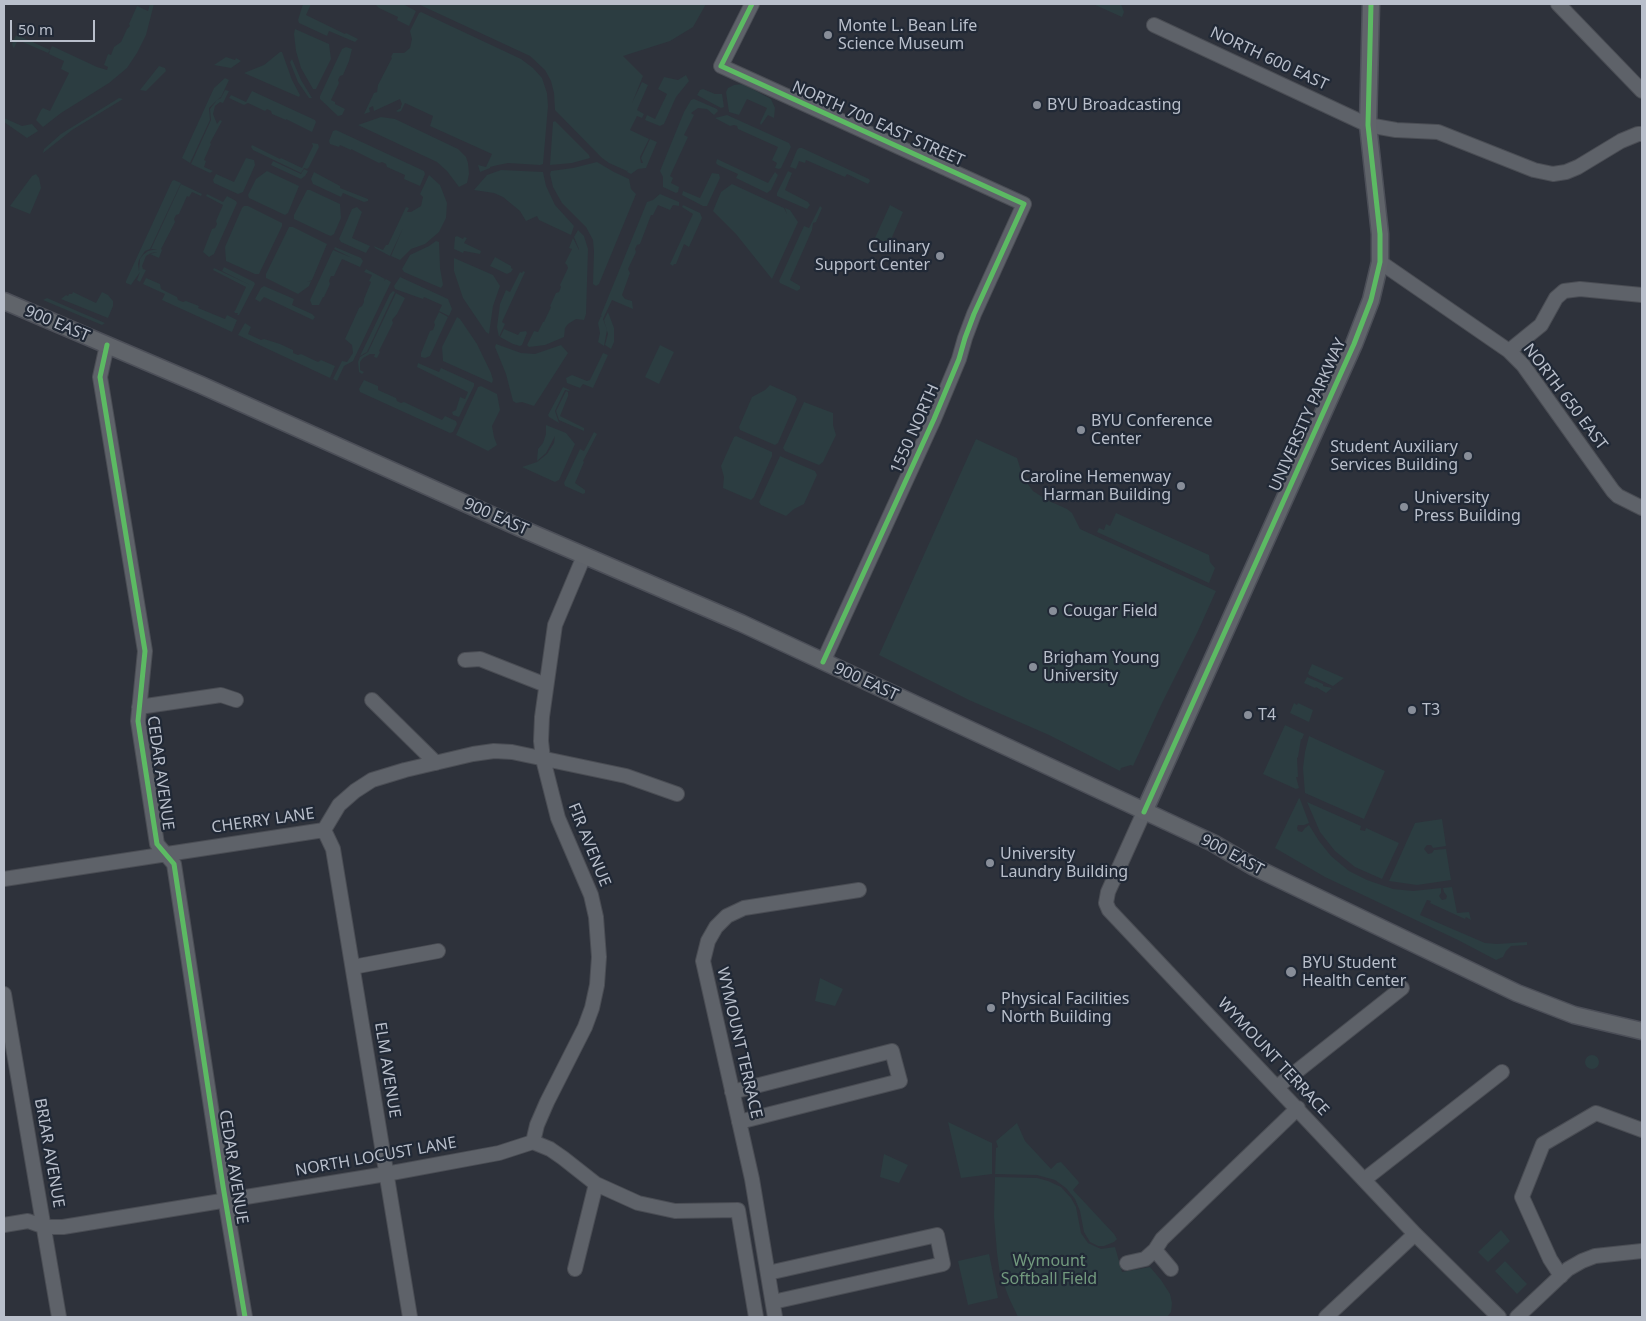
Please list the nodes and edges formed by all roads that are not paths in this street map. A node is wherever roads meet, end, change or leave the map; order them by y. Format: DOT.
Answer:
graph roads {
  1 [pos="752,4"];
  2 [pos="1371,4"];
  3 [pos="1558,4"];
  4 [pos="1154,25"];
  5 [pos="1642,91"];
  6 [pos="1368,125"];
  7 [pos="1642,134"];
  8 [pos="1024,204"];
  9 [pos="1380,262"];
  10 [pos="1642,295"];
  11 [pos="4,301"];
  12 [pos="107,344"];
  13 [pos="1509,351"];
  14 [pos="1642,508"];
  15 [pos="584,556"];
  16 [pos="465,660"];
  17 [pos="823,662"];
  18 [pos="546,685"];
  19 [pos="236,700"];
  20 [pos="372,700"];
  21 [pos="139,707"];
  22 [pos="543,759"];
  23 [pos="436,763"];
  24 [pos="677,794"];
  25 [pos="1144,812"];
  26 [pos="324,830"];
  27 [pos="165,854"];
  28 [pos="4,879"];
  29 [pos="859,890"];
  30 [pos="1106,903"];
  31 [pos="438,950"];
  32 [pos="353,966"];
  33 [pos="1402,988"];
  34 [pos="4,994"];
  35 [pos="1642,1031"];
  36 [pos="1502,1072"];
  37 [pos="1278,1087"];
  38 [pos="732,1092"];
  39 [pos="1298,1108"];
  40 [pos="739,1122"];
  41 [pos="1642,1130"];
  42 [pos="533,1142"];
  43 [pos="386,1174"];
  44 [pos="1364,1179"];
  45 [pos="596,1184"];
  46 [pos="225,1200"];
  47 [pos="4,1225"];
  48 [pos="45,1228"];
  49 [pos="1415,1234"];
  50 [pos="1155,1250"];
  51 [pos="1642,1250"];
  52 [pos="1127,1263"];
  53 [pos="575,1269"];
  54 [pos="1172,1269"];
  55 [pos="768,1273"];
  56 [pos="1561,1276"];
  57 [pos="773,1302"];
  58 [pos="59,1317"];
  59 [pos="245,1317"];
  60 [pos="410,1317"];
  61 [pos="756,1317"];
  62 [pos="775,1317"];
  63 [pos="1326,1317"];
  64 [pos="1499,1317"];
  65 [pos="1517,1317"];
  1 -- 8 [label="street, NORTH 700 EAST STREET"];
  2 -- 6 [label="main road, UNIVERSITY PARKWAY"];
  3 -- 5 [label="street"];
  4 -- 6 [label="street, NORTH 600 EAST"];
  6 -- 7 [label="street, NORTH 600 EAST"];
  6 -- 9 [label="main road, UNIVERSITY PARKWAY"];
  8 -- 17 [label="street, 1550 NORTH"];
  9 -- 13 [label="street, NORTH 650 EAST"];
  9 -- 25 [label="main road, UNIVERSITY PARKWAY"];
  10 -- 13 [label="street"];
  11 -- 12 [label="main road, 900 EAST"];
  12 -- 15 [label="main road, 900 EAST"];
  12 -- 21 [label="street, CEDAR AVENUE"];
  13 -- 14 [label="street, NORTH 650 EAST"];
  15 -- 17 [label="main road, 900 EAST"];
  15 -- 18 [label="street, FIR AVENUE"];
  16 -- 18 [label="street"];
  17 -- 25 [label="main road, 900 EAST"];
  18 -- 22 [label="street, FIR AVENUE"];
  19 -- 21 [label="street"];
  20 -- 23 [label="street"];
  21 -- 27 [label="street, CEDAR AVENUE"];
  22 -- 23 [label="street, CHERRY LANE"];
  22 -- 24 [label="street, CHERRY LANE"];
  22 -- 42 [label="street, FIR AVENUE"];
  23 -- 26 [label="street, CHERRY LANE"];
  25 -- 30 [label="street, UNIVERSITY PARKWAY"];
  25 -- 35 [label="main road, 900 EAST"];
  26 -- 27 [label="street, CHERRY LANE"];
  26 -- 32 [label="street, ELM AVENUE"];
  27 -- 28 [label="street, CHERRY LANE"];
  27 -- 46 [label="street, CEDAR AVENUE"];
  29 -- 38 [label="street, WYMOUNT TERRACE"];
  30 -- 37 [label="street, WYMOUNT TERRACE"];
  31 -- 32 [label="street"];
  32 -- 43 [label="street, ELM AVENUE"];
  33 -- 37 [label="street"];
  34 -- 48 [label="street, BRIAR AVENUE"];
  36 -- 44 [label="street"];
  37 -- 39 [label="street, WYMOUNT TERRACE"];
  38 -- 40 [label="street, WYMOUNT TERRACE"];
  38 -- 40 [label="street"];
  39 -- 44 [label="street, WYMOUNT TERRACE"];
  39 -- 50 [label="street"];
  40 -- 55 [label="street, WYMOUNT TERRACE"];
  41 -- 56 [label="street"];
  42 -- 43 [label="street, NORTH LOCUST LANE"];
  42 -- 45 [label="street"];
  43 -- 46 [label="street, NORTH LOCUST LANE"];
  43 -- 60 [label="street, ELM AVENUE"];
  44 -- 49 [label="street, WYMOUNT TERRACE"];
  45 -- 53 [label="street"];
  45 -- 61 [label="street"];
  46 -- 48 [label="street, NORTH LOCUST LANE"];
  46 -- 59 [label="street, CEDAR AVENUE"];
  47 -- 48 [label="street, NORTH LOCUST LANE"];
  48 -- 58 [label="street, BRIAR AVENUE"];
  49 -- 63 [label="street"];
  49 -- 64 [label="street, WYMOUNT TERRACE"];
  50 -- 52 [label="street"];
  50 -- 54 [label="street"];
  51 -- 56 [label="street"];
  55 -- 57 [label="street, WYMOUNT TERRACE"];
  55 -- 57 [label="street"];
  56 -- 65 [label="street"];
  57 -- 62 [label="street, WYMOUNT TERRACE"];
}
